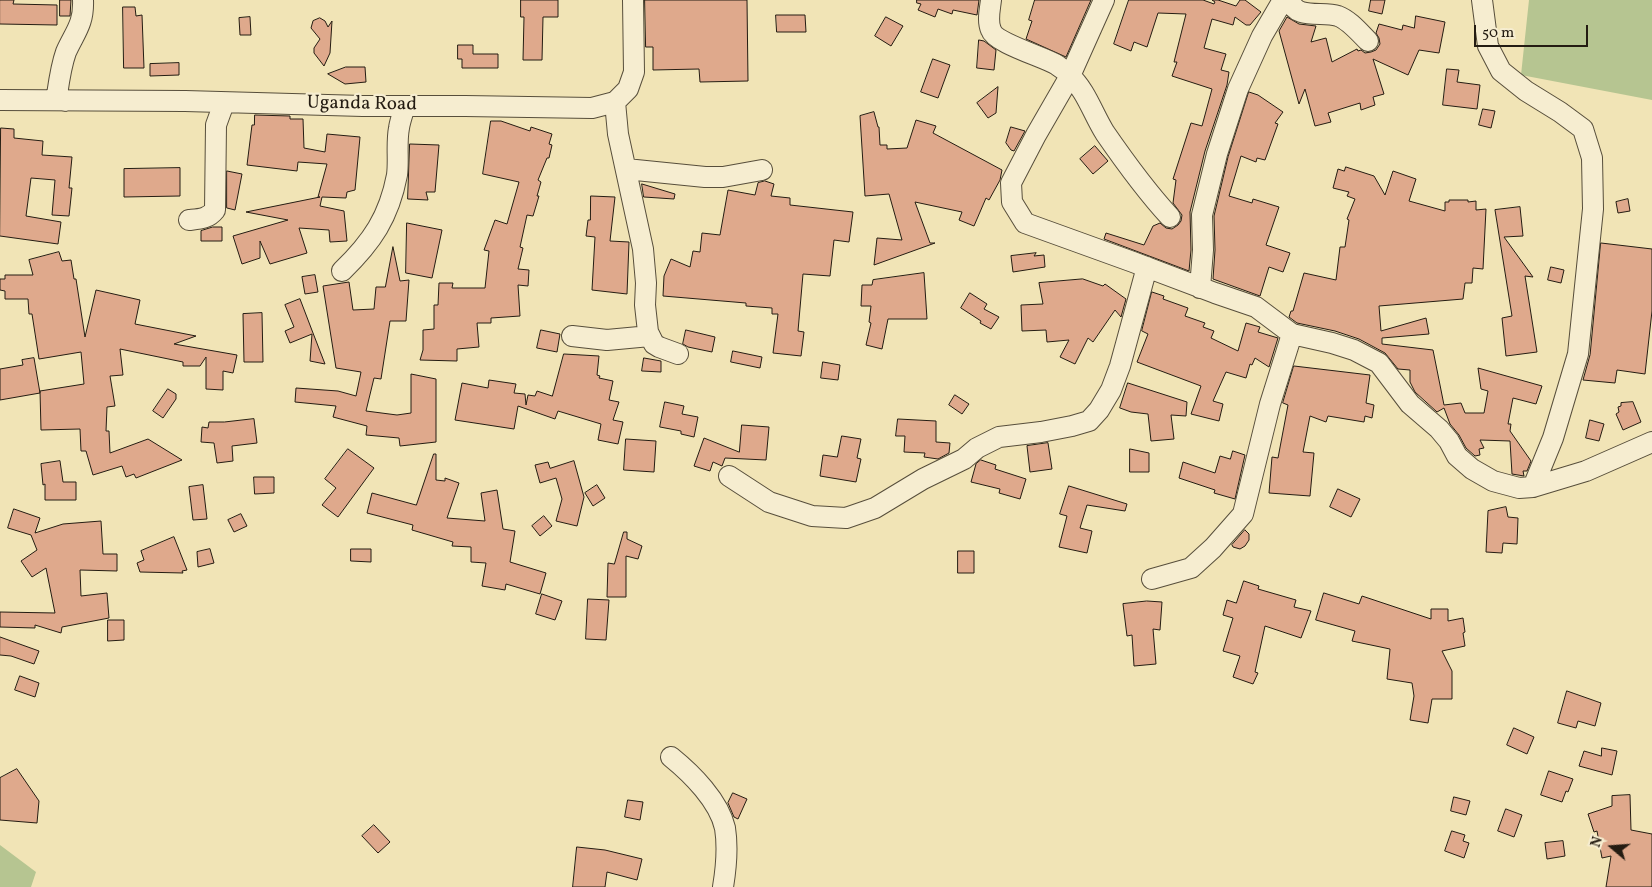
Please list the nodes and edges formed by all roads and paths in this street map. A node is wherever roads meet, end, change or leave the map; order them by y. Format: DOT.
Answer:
graph roads {
  1 [pos="83,0"];
  2 [pos="633,0"];
  3 [pos="991,0"];
  4 [pos="1104,0"];
  5 [pos="1283,0"];
  6 [pos="1290,0"];
  7 [pos="1482,0"];
  8 [pos="1368,41"];
  9 [pos="1070,76"];
  10 [pos="0,100"];
  11 [pos="65,100"];
  12 [pos="615,102"];
  13 [pos="224,103"];
  14 [pos="405,106"];
  15 [pos="626,169"];
  16 [pos="762,170"];
  17 [pos="1170,218"];
  18 [pos="189,220"];
  19 [pos="1146,267"];
  20 [pos="342,271"];
  21 [pos="1200,288"];
  22 [pos="1292,334"];
  23 [pos="572,336"];
  24 [pos="650,336"];
  25 [pos="678,354"];
  26 [pos="1652,442"];
  27 [pos="1632,451"];
  28 [pos="1652,458"];
  29 [pos="729,476"];
  30 [pos="1532,488"];
  31 [pos="1152,579"];
  32 [pos="671,757"];
  33 [pos="723,887"];
  1 -- 11 [label="street"];
  2 -- 12 [label="street"];
  3 -- 9 [label="street"];
  4 -- 9 [label="street"];
  5 -- 21 [label="street"];
  6 -- 8 [label="street"];
  7 -- 30 [label="street"];
  9 -- 17 [label="street"];
  9 -- 19 [label="street"];
  10 -- 11 [label="street, Uganda Road"];
  11 -- 13 [label="street, Uganda Road"];
  12 -- 14 [label="street, Uganda Road"];
  12 -- 15 [label="street"];
  13 -- 14 [label="street, Uganda Road"];
  13 -- 18 [label="street"];
  14 -- 20 [label="street"];
  15 -- 16 [label="street"];
  15 -- 24 [label="street"];
  19 -- 21 [label="street"];
  19 -- 29 [label="street"];
  21 -- 22 [label="street"];
  22 -- 30 [label="street"];
  22 -- 31 [label="street"];
  23 -- 24 [label="street"];
  24 -- 25 [label="street"];
  26 -- 27 [label="street"];
  27 -- 28 [label="street"];
  27 -- 30 [label="street"];
  32 -- 33 [label="street"];
}
